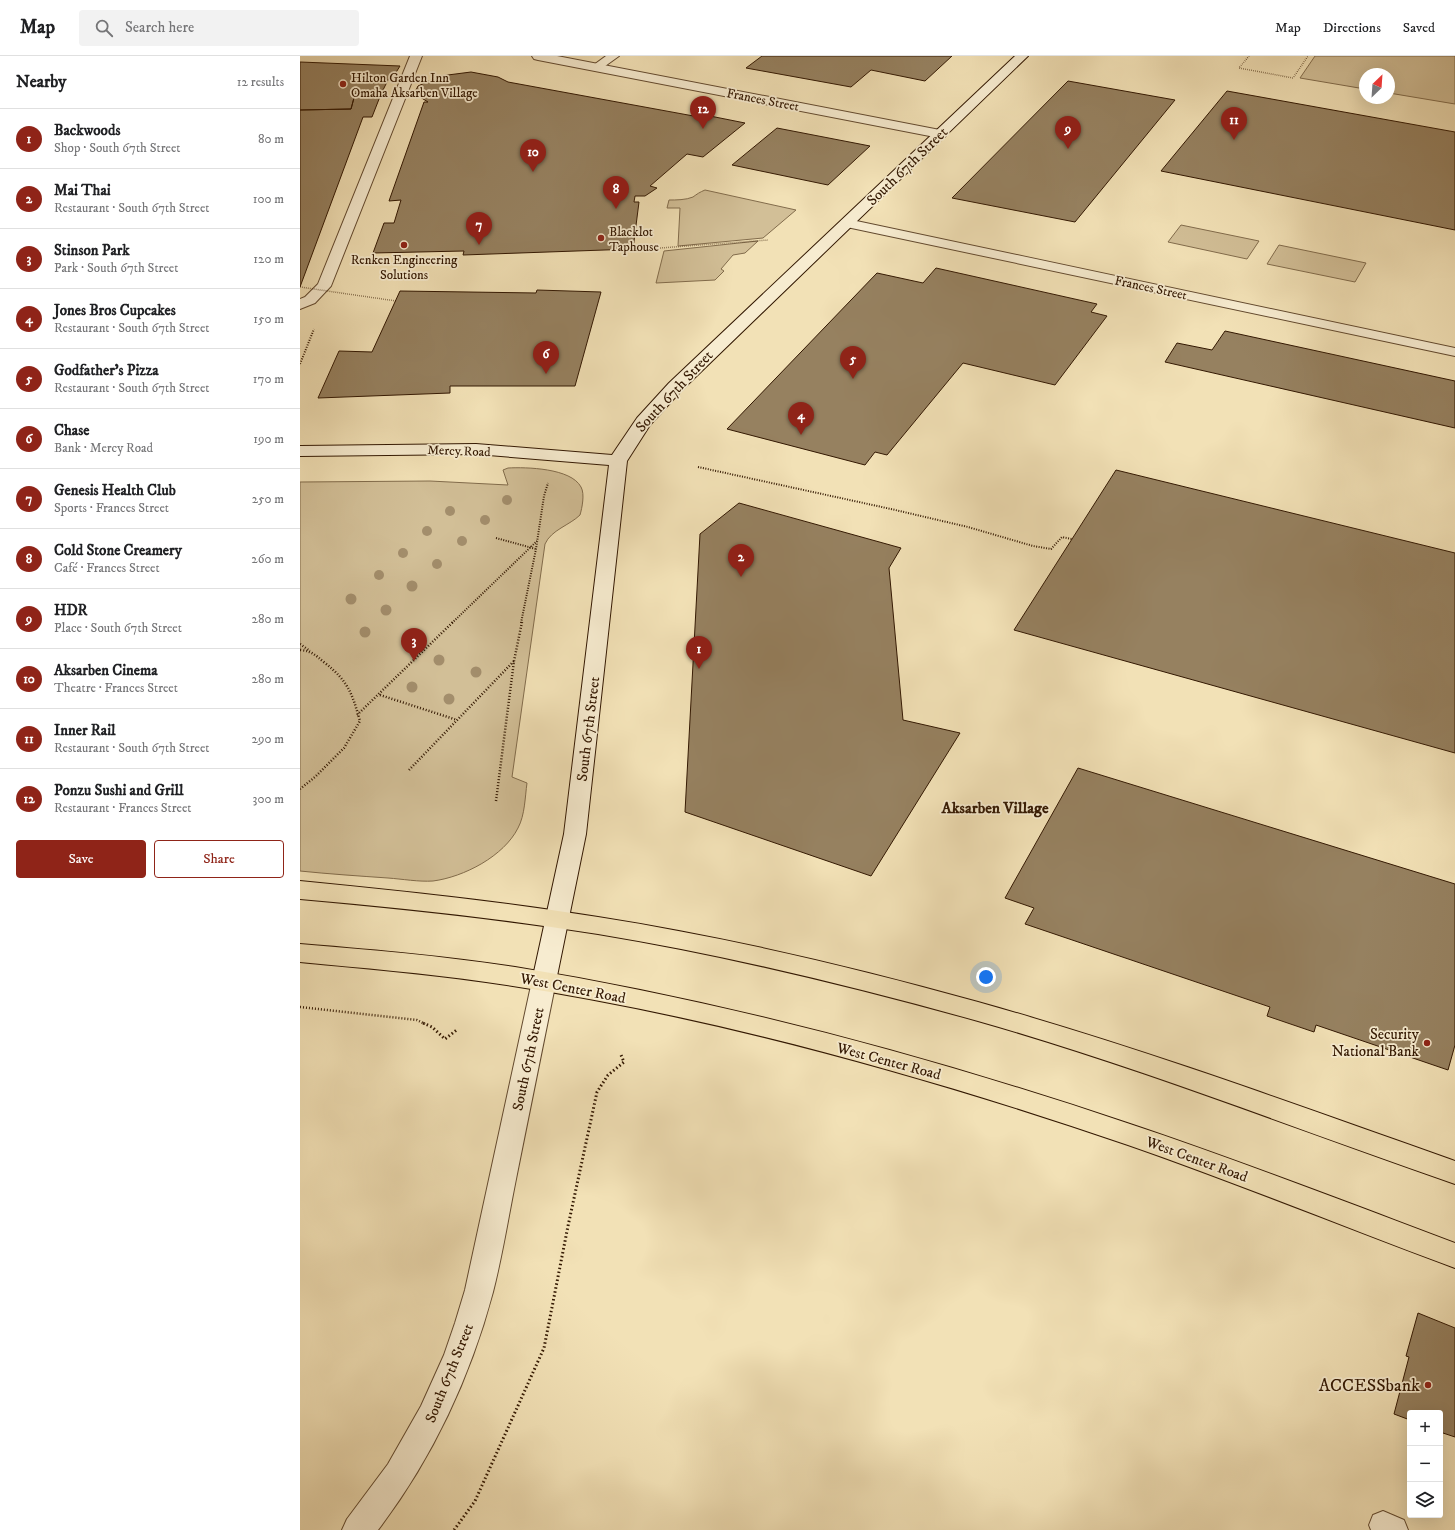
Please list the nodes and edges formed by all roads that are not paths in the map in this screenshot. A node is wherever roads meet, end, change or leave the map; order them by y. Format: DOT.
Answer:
graph roads {
  1 [pos="416,56"];
  2 [pos="538,56"];
  3 [pos="613,56"];
  4 [pos="1022,56"];
  5 [pos="597,67"];
  6 [pos="940,134"];
  7 [pos="847,223"];
  8 [pos="305,302"];
  9 [pos="1455,352"];
  10 [pos="300,451"];
  11 [pos="618,461"];
  12 [pos="300,890"];
  13 [pos="558,919"];
  14 [pos="300,953"];
  15 [pos="544,981"];
  16 [pos="1455,1173"];
  17 [pos="1455,1256"];
  18 [pos="358,1530"];
  1 -- 8 [label="lane"];
  2 -- 5 [label="main road, Frances Street"];
  3 -- 5 [label="lane"];
  4 -- 6 [label="main road, South 67th Street"];
  5 -- 6 [label="main road, Frances Street"];
  6 -- 7 [label="main road, South 67th Street"];
  7 -- 9 [label="lane, Frances Street"];
  7 -- 11 [label="main road, South 67th Street"];
  10 -- 11 [label="main road, Mercy Road"];
  11 -- 13 [label="main road, South 67th Street"];
  12 -- 13 [label="main road"];
  13 -- 15 [label="main road, South 67th Street"];
  13 -- 16 [label="main road"];
  14 -- 15 [label="main road, West Center Road"];
  15 -- 17 [label="main road, West Center Road"];
  15 -- 18 [label="main road, South 67th Street"];
}
